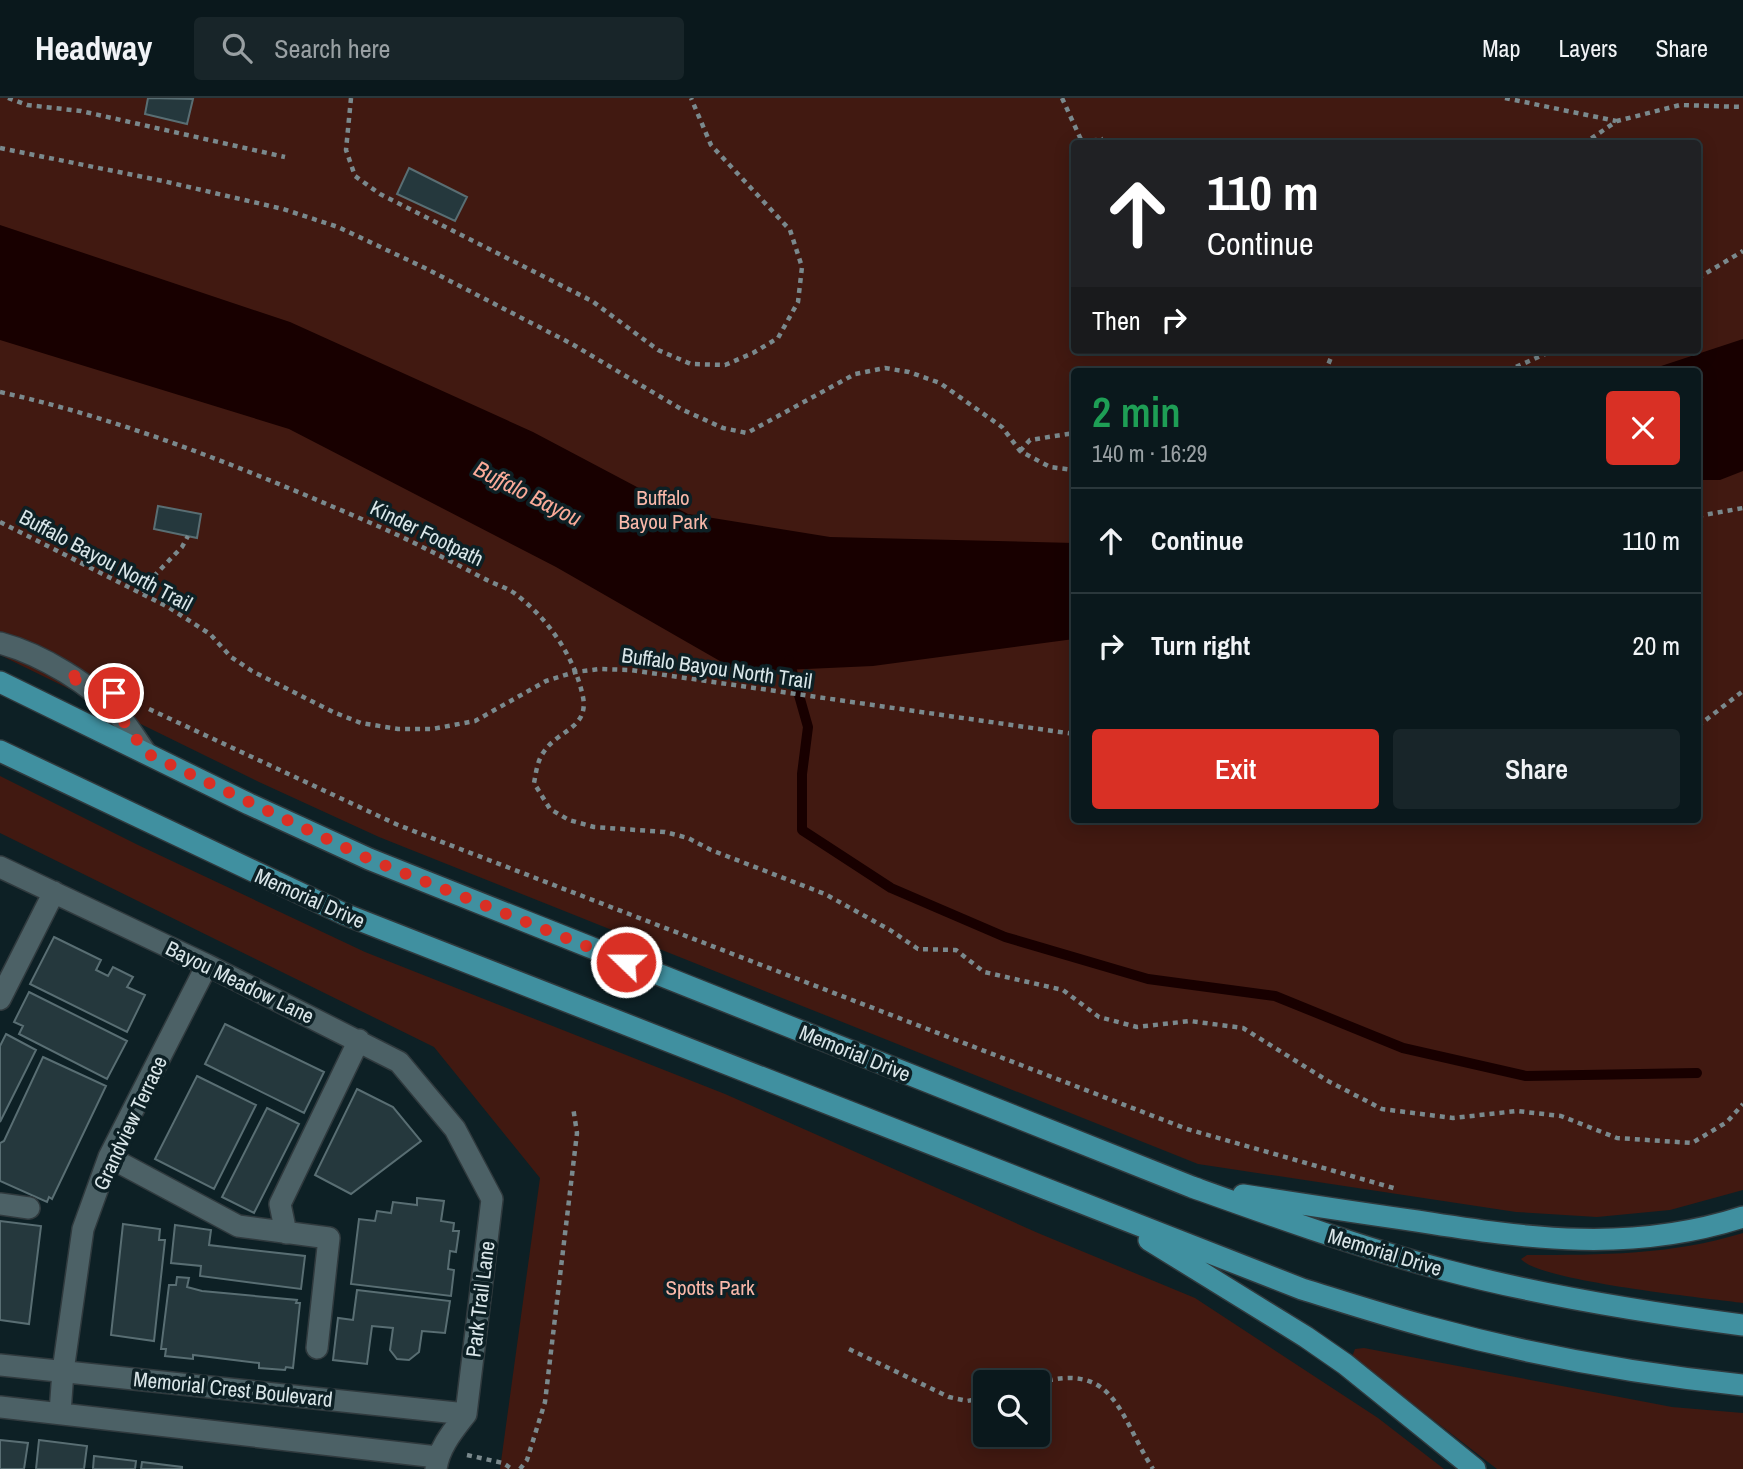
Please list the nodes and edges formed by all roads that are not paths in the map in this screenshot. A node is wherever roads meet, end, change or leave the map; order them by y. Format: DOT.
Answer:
graph roads {
  1 [pos="0,643"];
  2 [pos="0,682"];
  3 [pos="0,751"];
  4 [pos="146,753"];
  5 [pos="0,867"];
  6 [pos="54,892"];
  7 [pos="206,965"];
  8 [pos="0,999"];
  9 [pos="359,1040"];
  10 [pos="455,1129"];
  11 [pos="109,1157"];
  12 [pos="1192,1187"];
  13 [pos="0,1204"];
  14 [pos="29,1208"];
  15 [pos="1105,1213"];
  16 [pos="1743,1217"];
  17 [pos="286,1233"];
  18 [pos="1743,1325"];
  19 [pos="317,1348"];
  20 [pos="0,1365"];
  21 [pos="63,1371"];
  22 [pos="1743,1385"];
  23 [pos="0,1407"];
  24 [pos="60,1413"];
  25 [pos="466,1414"];
  26 [pos="440,1455"];
  27 [pos="1475,1469"];
  1 -- 4 [label="street"];
  2 -- 4 [label="main road, Memorial Drive"];
  3 -- 15 [label="main road, Memorial Drive"];
  4 -- 12 [label="main road, Memorial Drive"];
  5 -- 6 [label="street, Bayou Meadow Lane"];
  6 -- 7 [label="street, Bayou Meadow Lane"];
  6 -- 8 [label="street"];
  7 -- 9 [label="street, Bayou Meadow Lane"];
  7 -- 11 [label="street, Grandview Terrace"];
  9 -- 10 [label="street, Bayou Meadow Lane"];
  9 -- 17 [label="street"];
  10 -- 25 [label="street, Park Trail Lane"];
  11 -- 17 [label="street"];
  11 -- 21 [label="street, Grandview Terrace"];
  12 -- 16 [label="main road"];
  12 -- 18 [label="main road, Memorial Drive"];
  13 -- 14 [label="street"];
  15 -- 22 [label="main road, Memorial Drive"];
  15 -- 27 [label="main road"];
  17 -- 19 [label="street"];
  20 -- 21 [label="street, Memorial Crest Boulevard"];
  21 -- 24 [label="street, Grandview Terrace"];
  21 -- 25 [label="street, Memorial Crest Boulevard"];
  23 -- 24 [label="street, Memorial Crest Boulevard"];
  24 -- 26 [label="street, Memorial Crest Boulevard"];
  25 -- 26 [label="street"];
}
